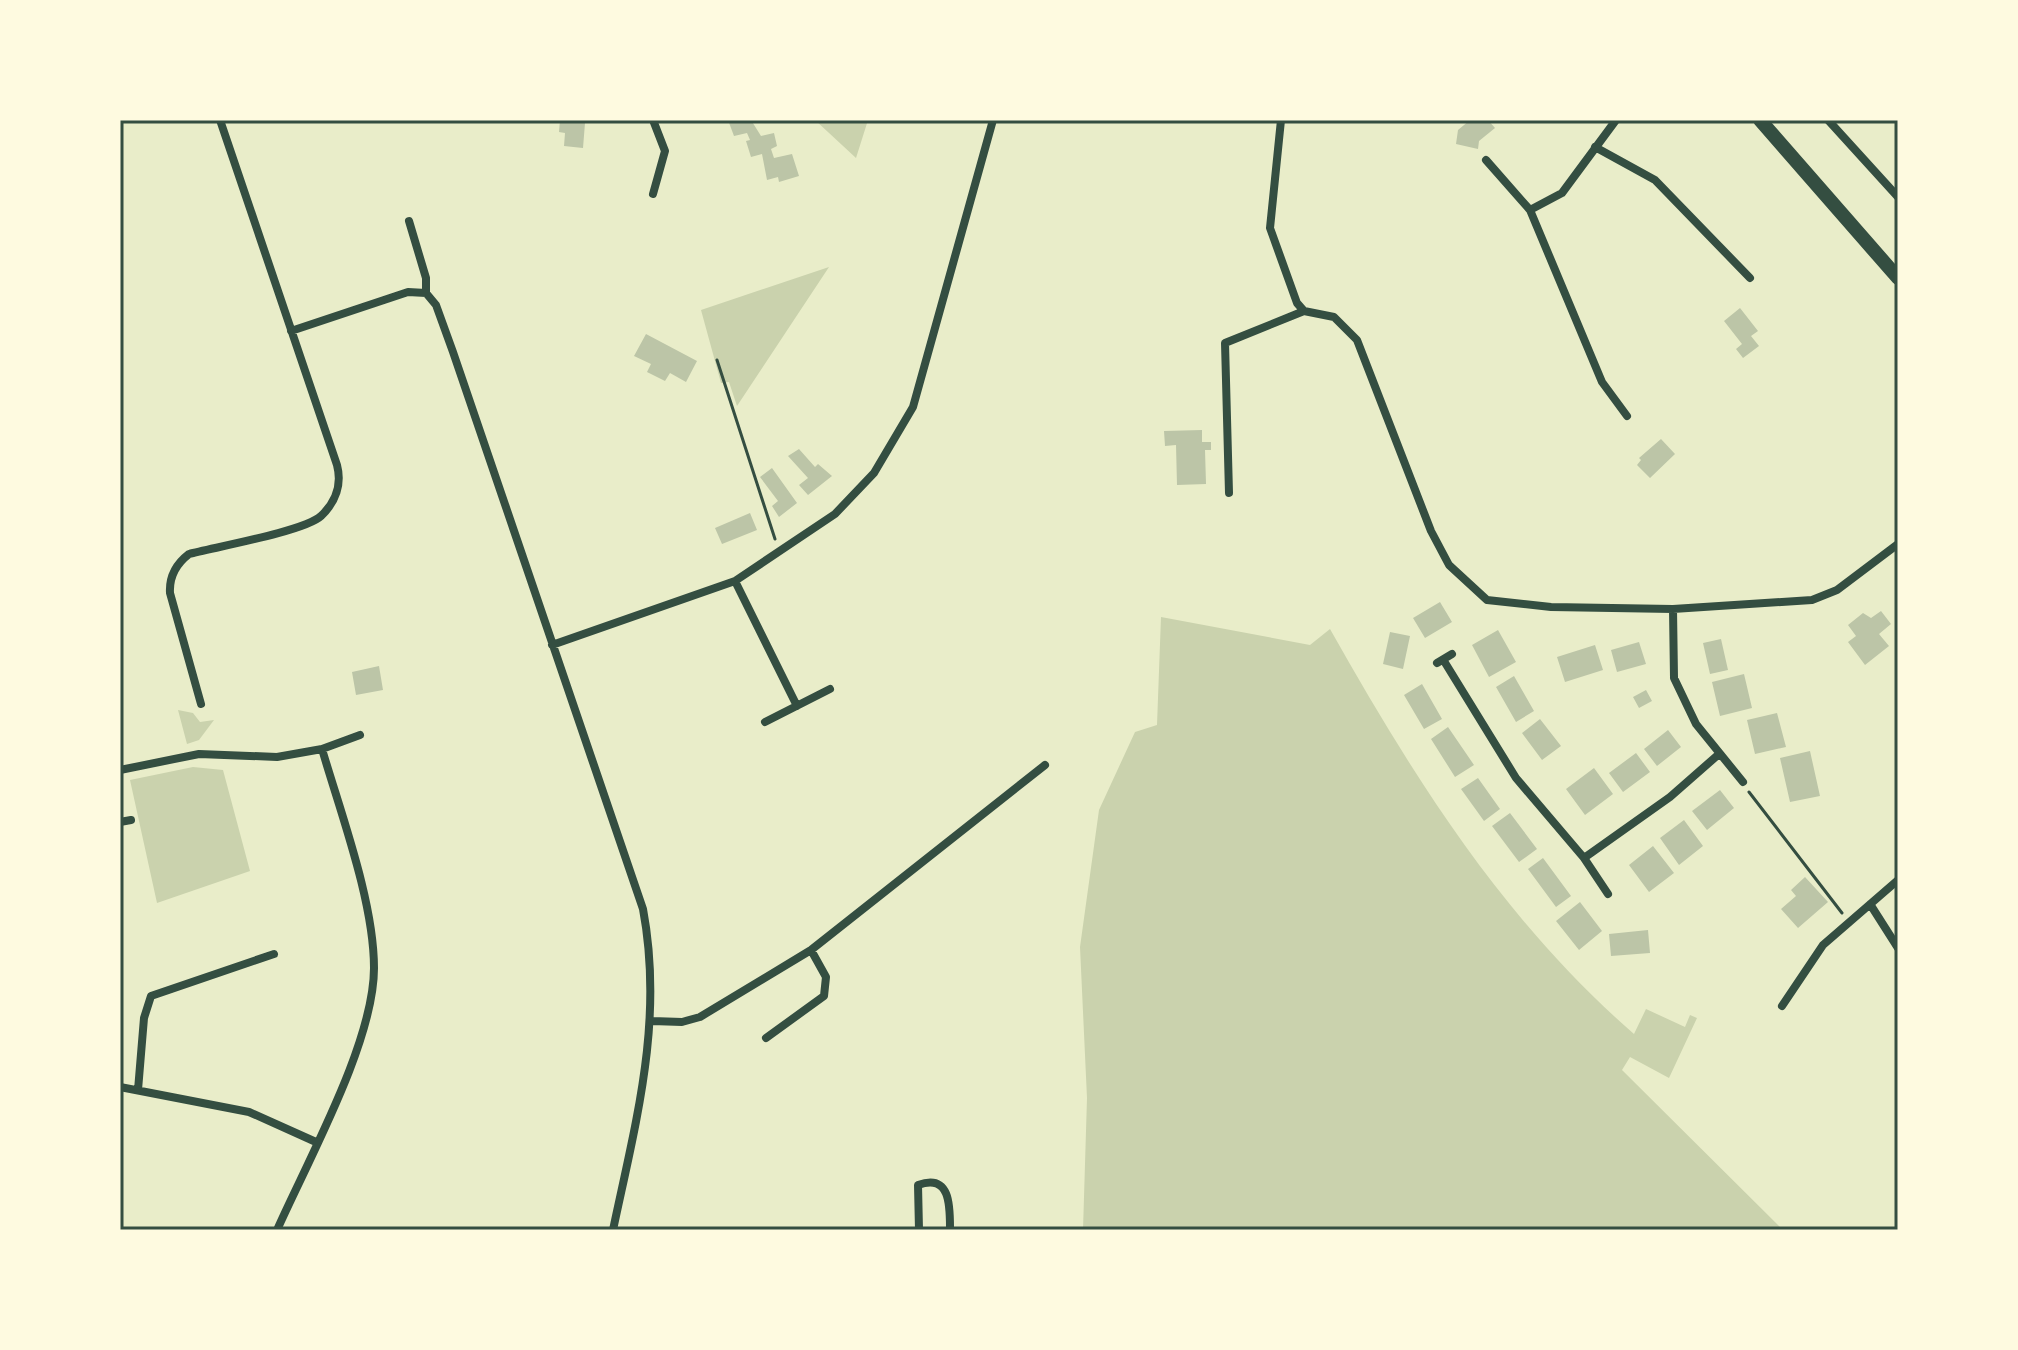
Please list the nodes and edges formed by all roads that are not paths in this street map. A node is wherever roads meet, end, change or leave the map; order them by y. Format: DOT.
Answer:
graph roads {
  1 [pos="220,120"];
  2 [pos="653,120"];
  3 [pos="993,120"];
  4 [pos="1281,120"];
  5 [pos="1616,120"];
  6 [pos="1760,120"];
  7 [pos="1828,120"];
  8 [pos="1595,147"];
  9 [pos="1486,160"];
  10 [pos="653,194"];
  11 [pos="1898,197"];
  12 [pos="1530,210"];
  13 [pos="409,221"];
  14 [pos="1750,278"];
  15 [pos="1898,278"];
  16 [pos="426,293"];
  17 [pos="1304,311"];
  18 [pos="291,331"];
  19 [pos="1627,416"];
  20 [pos="1229,493"];
  21 [pos="1898,544"];
  22 [pos="735,581"];
  23 [pos="1673,609"];
  24 [pos="552,645"];
  25 [pos="1444,659"];
  26 [pos="830,689"];
  27 [pos="201,704"];
  28 [pos="797,706"];
  29 [pos="765,722"];
  30 [pos="360,735"];
  31 [pos="322,749"];
  32 [pos="1719,754"];
  33 [pos="1045,765"];
  34 [pos="120,770"];
  35 [pos="1743,782"];
  36 [pos="131,820"];
  37 [pos="120,822"];
  38 [pos="1584,858"];
  39 [pos="1898,880"];
  40 [pos="1608,894"];
  41 [pos="1870,904"];
  42 [pos="1898,948"];
  43 [pos="811,950"];
  44 [pos="274,954"];
  45 [pos="1782,1006"];
  46 [pos="652,1021"];
  47 [pos="766,1038"];
  48 [pos="120,1087"];
  49 [pos="138,1090"];
  50 [pos="316,1142"];
  51 [pos="277,1230"];
  52 [pos="613,1230"];
  53 [pos="919,1230"];
  54 [pos="950,1230"];
  1 -- 18 [label="street"];
  2 -- 10 [label="street"];
  3 -- 22 [label="street"];
  4 -- 17 [label="street"];
  5 -- 8 [label="street"];
  6 -- 15 [label="main road"];
  7 -- 11 [label="street"];
  8 -- 12 [label="street"];
  8 -- 14 [label="street"];
  9 -- 12 [label="street"];
  12 -- 19 [label="street"];
  13 -- 16 [label="street"];
  16 -- 18 [label="street"];
  16 -- 24 [label="street"];
  17 -- 20 [label="street"];
  17 -- 23 [label="street"];
  18 -- 27 [label="street"];
  21 -- 23 [label="street"];
  22 -- 24 [label="street"];
  22 -- 28 [label="street"];
  23 -- 32 [label="street"];
  24 -- 46 [label="street"];
  25 -- 38 [label="street"];
  26 -- 28 [label="street"];
  28 -- 29 [label="street"];
  30 -- 31 [label="street"];
  31 -- 34 [label="street"];
  31 -- 50 [label="street"];
  32 -- 35 [label="street"];
  32 -- 38 [label="street"];
  33 -- 43 [label="street"];
  36 -- 37 [label="street"];
  38 -- 40 [label="street"];
  39 -- 41 [label="street"];
  41 -- 42 [label="street"];
  41 -- 45 [label="street"];
  43 -- 46 [label="street"];
  43 -- 47 [label="street"];
  44 -- 49 [label="street"];
  46 -- 52 [label="street"];
  48 -- 49 [label="street"];
  49 -- 50 [label="street"];
  50 -- 51 [label="street"];
  53 -- 54 [label="street"];
}
